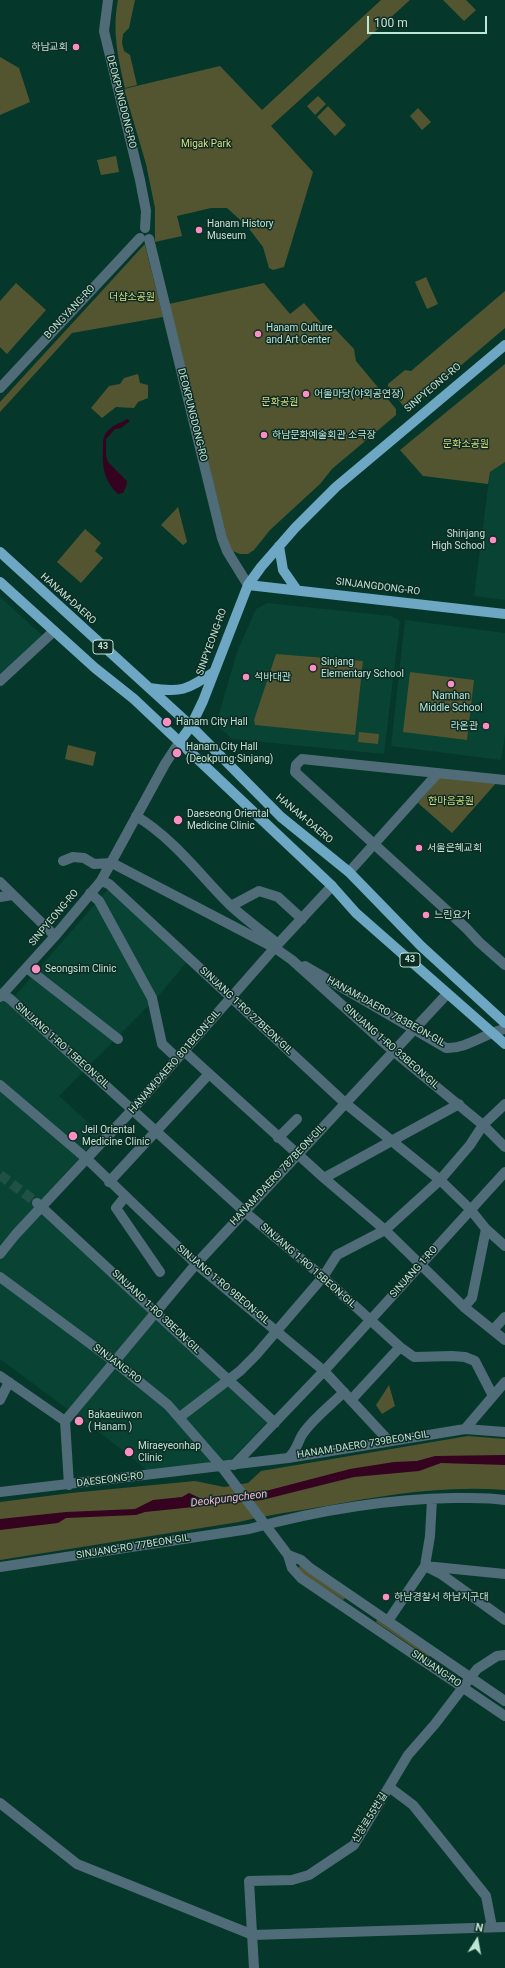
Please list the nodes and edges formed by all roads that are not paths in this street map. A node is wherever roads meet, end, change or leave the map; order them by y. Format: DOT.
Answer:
graph roads {
  1 [pos="108,0"];
  2 [pos="146,228"];
  3 [pos="144,239"];
  4 [pos="505,345"];
  5 [pos="0,388"];
  6 [pos="279,546"];
  7 [pos="0,552"];
  8 [pos="0,582"];
  9 [pos="248,585"];
  10 [pos="297,590"];
  11 [pos="505,614"];
  12 [pos="54,631"];
  13 [pos="214,672"];
  14 [pos="0,680"];
  15 [pos="149,688"];
  16 [pos="191,726"];
  17 [pos="180,741"];
  18 [pos="438,773"];
  19 [pos="505,780"];
  20 [pos="136,816"];
  21 [pos="374,844"];
  22 [pos="63,861"];
  23 [pos="112,863"];
  24 [pos="349,872"];
  25 [pos="101,881"];
  26 [pos="0,882"];
  27 [pos="332,886"];
  28 [pos="90,893"];
  29 [pos="12,895"];
  30 [pos="0,897"];
  31 [pos="231,906"];
  32 [pos="302,919"];
  33 [pos="55,936"];
  34 [pos="276,946"];
  35 [pos="292,960"];
  36 [pos="505,965"];
  37 [pos="26,968"];
  38 [pos="447,994"];
  39 [pos="1,995"];
  40 [pos="231,996"];
  41 [pos="505,1023"];
  42 [pos="505,1029"];
  43 [pos="413,1030"];
  44 [pos="492,1032"];
  45 [pos="118,1039"];
  46 [pos="505,1044"];
  47 [pos="393,1051"];
  48 [pos="181,1055"];
  49 [pos="208,1075"];
  50 [pos="0,1085"];
  51 [pos="345,1104"];
  52 [pos="459,1104"];
  53 [pos="505,1104"];
  54 [pos="134,1109"];
  55 [pos="297,1119"];
  56 [pos="483,1125"];
  57 [pos="156,1132"];
  58 [pos="278,1138"];
  59 [pos="391,1142"];
  60 [pos="505,1147"];
  61 [pos="298,1154"];
  62 [pos="86,1159"];
  63 [pos="505,1172"];
  64 [pos="324,1178"];
  65 [pos="440,1180"];
  66 [pos="109,1182"];
  67 [pos="125,1197"];
  68 [pos="39,1204"];
  69 [pos="470,1210"];
  70 [pos="245,1212"];
  71 [pos="486,1229"];
  72 [pos="385,1230"];
  73 [pos="505,1246"];
  74 [pos="0,1254"];
  75 [pos="196,1264"];
  76 [pos="420,1265"];
  77 [pos="160,1272"];
  78 [pos="0,1277"];
  79 [pos="323,1277"];
  80 [pos="464,1307"];
  81 [pos="156,1311"];
  82 [pos="505,1317"];
  83 [pos="370,1320"];
  84 [pos="493,1330"];
  85 [pos="278,1331"];
  86 [pos="505,1340"];
  87 [pos="400,1347"];
  88 [pos="115,1362"];
  89 [pos="324,1371"];
  90 [pos="0,1376"];
  91 [pos="229,1380"];
  92 [pos="9,1382"];
  93 [pos="505,1382"];
  94 [pos="344,1392"];
  95 [pos="493,1396"];
  96 [pos="0,1400"];
  97 [pos="352,1400"];
  98 [pos="180,1417"];
  99 [pos="65,1421"];
  100 [pos="275,1422"];
  101 [pos="465,1429"];
  102 [pos="505,1432"];
  103 [pos="388,1440"];
  104 [pos="288,1458"];
  105 [pos="234,1465"];
  106 [pos="221,1466"];
  107 [pos="69,1485"];
  108 [pos="0,1492"];
  109 [pos="432,1499"];
  110 [pos="505,1500"];
  111 [pos="263,1522"];
  112 [pos="288,1555"];
  113 [pos="425,1566"];
  114 [pos="0,1567"];
  115 [pos="505,1574"];
  116 [pos="374,1612"];
  117 [pos="505,1620"];
  118 [pos="388,1621"];
  119 [pos="367,1622"];
  120 [pos="505,1655"];
  121 [pos="470,1678"];
  122 [pos="463,1687"];
  123 [pos="505,1701"];
  124 [pos="505,1716"];
  125 [pos="389,1787"];
  126 [pos="0,1803"];
  127 [pos="492,1927"];
  128 [pos="505,1927"];
  129 [pos="253,1935"];
  130 [pos="254,1968"];
  1 -- 2 [label="street, DEOKPUNGDONG-RO"];
  2 -- 3 [label="street, BONGYANG-RO"];
  3 -- 5 [label="street, BONGYANG-RO"];
  3 -- 9 [label="street, DEOKPUNGDONG-RO"];
  4 -- 6 [label="main road, SINPYEONG-RO"];
  6 -- 9 [label="main road, SINPYEONG-RO"];
  6 -- 10 [label="main road"];
  7 -- 15 [label="main road, HANAM-DAERO / 43"];
  8 -- 12 [label="main road, 43"];
  9 -- 10 [label="main road, SINJANGDONG-RO"];
  9 -- 13 [label="main road, SINPYEONG-RO"];
  10 -- 11 [label="main road, SINJANGDONG-RO"];
  12 -- 14 [label="street"];
  12 -- 17 [label="main road, 43"];
  13 -- 15 [label="main road"];
  13 -- 16 [label="main road, SINPYEONG-RO"];
  15 -- 16 [label="main road, HANAM-DAERO / 43"];
  16 -- 17 [label="main road, SINPYEONG-RO"];
  16 -- 24 [label="main road, HANAM-DAERO / 43"];
  17 -- 20 [label="street, SINPYEONG-RO"];
  17 -- 27 [label="main road, 43"];
  18 -- 19 [label="street"];
  18 -- 21 [label="street"];
  18 -- 21 [label="street"];
  20 -- 23 [label="street, SINPYEONG-RO"];
  20 -- 31 [label="street, SINJANG 1-RO 33BEON-GIL"];
  21 -- 24 [label="street"];
  21 -- 36 [label="street"];
  22 -- 23 [label="street"];
  23 -- 25 [label="street, SINPYEONG-RO"];
  23 -- 34 [label="street"];
  24 -- 41 [label="main road, HANAM-DAERO / 43"];
  25 -- 28 [label="street, SINPYEONG-RO"];
  25 -- 40 [label="street, SINJANG 1-RO 27BEON-GIL"];
  26 -- 29 [label="street"];
  27 -- 32 [label="street, HANAM-DAERO 801BEON-GIL"];
  27 -- 38 [label="main road, 43"];
  28 -- 33 [label="street, SINPYEONG-RO"];
  28 -- 48 [label="street"];
  29 -- 30 [label="street"];
  29 -- 33 [label="street"];
  31 -- 32 [label="street"];
  31 -- 34 [label="street, SINJANG 1-RO 33BEON-GIL"];
  32 -- 34 [label="street, HANAM-DAERO 801BEON-GIL"];
  33 -- 37 [label="street, SINPYEONG-RO"];
  34 -- 35 [label="street, SINJANG 1-RO 33BEON-GIL"];
  34 -- 40 [label="street, HANAM-DAERO 801BEON-GIL"];
  35 -- 43 [label="street, HANAM-DAERO 783BEON-GIL"];
  35 -- 47 [label="street, SINJANG 1-RO 33BEON-GIL"];
  37 -- 39 [label="street, SINPYEONG-RO"];
  37 -- 45 [label="street"];
  38 -- 43 [label="street, HANAM-DAERO 787BEON-GIL"];
  38 -- 44 [label="main road, 43"];
  39 -- 54 [label="street, SINJANG 1-RO 15BEON-GIL"];
  40 -- 48 [label="street, HANAM-DAERO 801BEON-GIL"];
  40 -- 51 [label="street, SINJANG 1-RO 27BEON-GIL"];
  42 -- 44 [label="street, HANAM-DAERO 783BEON-GIL"];
  43 -- 44 [label="street, HANAM-DAERO 783BEON-GIL"];
  43 -- 47 [label="street, HANAM-DAERO 787BEON-GIL"];
  44 -- 46 [label="main road, 43"];
  47 -- 51 [label="street, HANAM-DAERO 787BEON-GIL"];
  47 -- 52 [label="street, SINJANG 1-RO 33BEON-GIL"];
  48 -- 49 [label="street"];
  48 -- 54 [label="street, HANAM-DAERO 801BEON-GIL"];
  49 -- 57 [label="street"];
  49 -- 58 [label="street"];
  50 -- 62 [label="street, SINJANG 1-RO 9BEON-GIL"];
  51 -- 59 [label="street, SINJANG 1-RO 27BEON-GIL"];
  51 -- 61 [label="street, HANAM-DAERO 787BEON-GIL"];
  52 -- 56 [label="street, SINJANG 1-RO 33BEON-GIL"];
  52 -- 59 [label="street"];
  53 -- 56 [label="street"];
  54 -- 57 [label="street, SINJANG 1-RO 15BEON-GIL"];
  54 -- 62 [label="street, HANAM-DAERO 801BEON-GIL"];
  55 -- 58 [label="street"];
  56 -- 60 [label="street, SINJANG 1-RO 33BEON-GIL"];
  56 -- 65 [label="street"];
  57 -- 66 [label="street"];
  57 -- 70 [label="street, SINJANG 1-RO 15BEON-GIL"];
  58 -- 61 [label="street"];
  59 -- 64 [label="street"];
  59 -- 65 [label="street, SINJANG 1-RO 27BEON-GIL"];
  61 -- 64 [label="street"];
  61 -- 70 [label="street, HANAM-DAERO 787BEON-GIL"];
  62 -- 66 [label="street, SINJANG 1-RO 9BEON-GIL"];
  62 -- 68 [label="street, HANAM-DAERO 801BEON-GIL"];
  63 -- 69 [label="street, SINJANG 1-RO"];
  64 -- 72 [label="street"];
  65 -- 69 [label="street, SINJANG 1-RO 27BEON-GIL"];
  65 -- 72 [label="street"];
  66 -- 67 [label="street, SINJANG 1-RO 9BEON-GIL"];
  67 -- 75 [label="street, SINJANG 1-RO 9BEON-GIL"];
  67 -- 77 [label="street"];
  68 -- 74 [label="street, HANAM-DAERO 801BEON-GIL"];
  68 -- 81 [label="street, SINJANG 1-RO 3BEON-GIL"];
  69 -- 71 [label="street, SINJANG 1-RO 27BEON-GIL"];
  69 -- 76 [label="street, SINJANG 1-RO"];
  70 -- 75 [label="street, HANAM-DAERO 787BEON-GIL"];
  70 -- 79 [label="street, SINJANG 1-RO 15BEON-GIL"];
  71 -- 73 [label="street, SINJANG 1-RO 27BEON-GIL"];
  71 -- 80 [label="street"];
  72 -- 76 [label="street"];
  72 -- 79 [label="street"];
  75 -- 81 [label="street, HANAM-DAERO 787BEON-GIL"];
  75 -- 85 [label="street, SINJANG 1-RO 9BEON-GIL"];
  76 -- 80 [label="street"];
  76 -- 83 [label="street, SINJANG 1-RO"];
  78 -- 88 [label="street, SINJANG-RO"];
  79 -- 83 [label="street, SINJANG 1-RO 15BEON-GIL"];
  79 -- 85 [label="street"];
  80 -- 84 [label="street"];
  81 -- 88 [label="street, HANAM-DAERO 787BEON-GIL"];
  81 -- 91 [label="street, SINJANG 1-RO 3BEON-GIL"];
  82 -- 84 [label="street"];
  83 -- 87 [label="street, SINJANG 1-RO 15BEON-GIL"];
  83 -- 89 [label="street, SINJANG 1-RO"];
  84 -- 86 [label="street"];
  85 -- 89 [label="street, SINJANG 1-RO 9BEON-GIL"];
  85 -- 91 [label="street"];
  87 -- 95 [label="street, SINJANG 1-RO 15BEON-GIL"];
  87 -- 97 [label="street"];
  88 -- 98 [label="street, SINJANG-RO"];
  88 -- 99 [label="street, HANAM-DAERO 787BEON-GIL"];
  89 -- 94 [label="street"];
  89 -- 100 [label="street, SINJANG 1-RO"];
  90 -- 92 [label="street"];
  91 -- 98 [label="street"];
  91 -- 100 [label="street, SINJANG 1-RO 3BEON-GIL"];
  92 -- 96 [label="street"];
  92 -- 99 [label="street"];
  93 -- 95 [label="street"];
  94 -- 97 [label="street"];
  94 -- 104 [label="street"];
  95 -- 101 [label="street"];
  97 -- 103 [label="street"];
  98 -- 106 [label="street, SINJANG-RO"];
  99 -- 107 [label="street"];
  100 -- 105 [label="street, SINJANG 1-RO"];
  101 -- 102 [label="street, HANAM-DAERO 739BEON-GIL"];
  101 -- 103 [label="street, HANAM-DAERO 739BEON-GIL"];
  103 -- 104 [label="street, HANAM-DAERO 739BEON-GIL"];
  104 -- 105 [label="street, HANAM-DAERO 739BEON-GIL"];
  105 -- 106 [label="street, HANAM-DAERO 739BEON-GIL"];
  106 -- 107 [label="street, DAESEONG-RO"];
  106 -- 111 [label="street, SINJANG-RO"];
  107 -- 108 [label="street, DAESEONG-RO"];
  109 -- 110 [label="street, SINJANG-RO 77BEON-GIL"];
  109 -- 111 [label="street, SINJANG-RO 77BEON-GIL"];
  109 -- 113 [label="street"];
  111 -- 112 [label="street, SINJANG-RO"];
  111 -- 114 [label="street, SINJANG-RO 77BEON-GIL"];
  112 -- 116 [label="street, SINJANG-RO"];
  112 -- 119 [label="street, SINJANG-RO"];
  113 -- 115 [label="street"];
  113 -- 117 [label="street"];
  113 -- 118 [label="street"];
  116 -- 118 [label="street, SINJANG-RO"];
  116 -- 119 [label="street"];
  118 -- 121 [label="street, SINJANG-RO"];
  119 -- 122 [label="street, SINJANG-RO"];
  120 -- 121 [label="street, 신장로55번길"];
  121 -- 122 [label="street, 신장로55번길"];
  121 -- 123 [label="street, SINJANG-RO"];
  122 -- 124 [label="street, SINJANG-RO"];
  122 -- 125 [label="street, 신장로55번길"];
  125 -- 127 [label="street"];
  125 -- 129 [label="street, 신장로55번길"];
  126 -- 129 [label="street"];
  127 -- 128 [label="street"];
  127 -- 129 [label="street"];
  129 -- 130 [label="street, 신장로55번길"];
}
